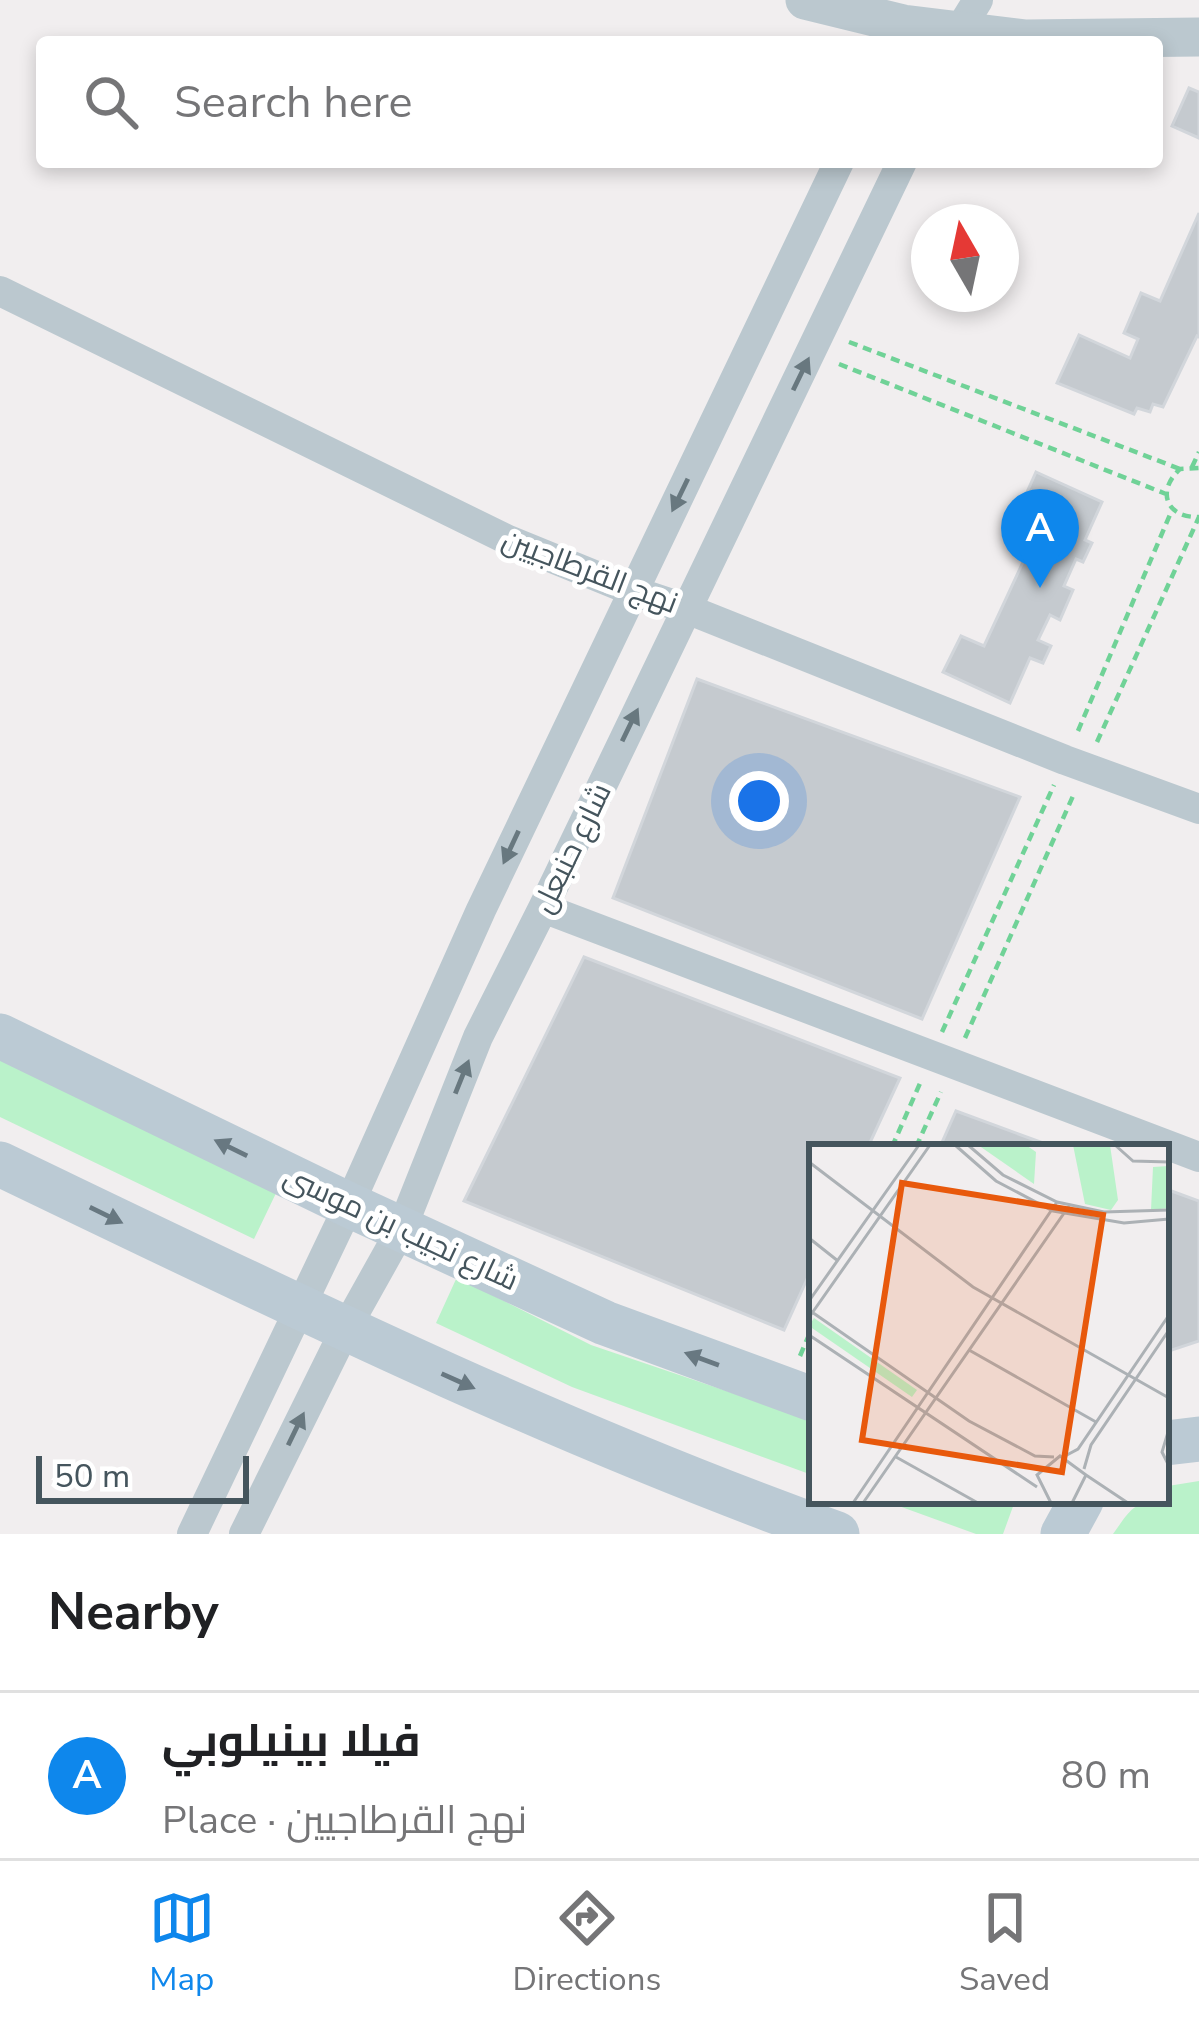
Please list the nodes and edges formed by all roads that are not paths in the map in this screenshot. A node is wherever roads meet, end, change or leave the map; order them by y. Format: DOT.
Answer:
graph roads {
  1 [pos="805,0"];
  2 [pos="902,22"];
  3 [pos="962,25"];
  4 [pos="1012,36"];
  5 [pos="1163,37"];
  6 [pos="1199,37"];
  7 [pos="836,168"];
  8 [pos="899,168"];
  9 [pos="0,291"];
  10 [pos="633,591"];
  11 [pos="687,608"];
  12 [pos="1199,809"];
  13 [pos="543,908"];
  14 [pos="0,1036"];
  15 [pos="1165,1144"];
  16 [pos="1169,1146"];
  17 [pos="1199,1157"];
  18 [pos="0,1164"];
  19 [pos="349,1205"];
  20 [pos="402,1228"];
  21 [pos="300,1308"];
  22 [pos="345,1330"];
  23 [pos="809,1398"];
  24 [pos="1199,1439"];
  25 [pos="1169,1443"];
  26 [pos="1079,1504"];
  27 [pos="192,1534"];
  28 [pos="244,1534"];
  29 [pos="837,1534"];
  30 [pos="1063,1534"];
  1 -- 2 [label="street"];
  2 -- 3 [label="street"];
  3 -- 4 [label="street"];
  5 -- 6 [label="street"];
  7 -- 10 [label="street, شارع حنبعل, one-way"];
  11 -- 8 [label="street, شارع حنبعل, one-way"];
  9 -- 10 [label="street, نهج القرطاجيين"];
  10 -- 11 [label="street, نهج القرطاجيين"];
  10 -- 19 [label="street, شارع حنبعل, one-way"];
  11 -- 12 [label="street, نهج القرطاجيين"];
  13 -- 11 [label="street, شارع حنبعل, one-way"];
  13 -- 15 [label="street"];
  20 -- 13 [label="street, شارع حنبعل, one-way"];
  19 -- 14 [label="main road, شارع نجيب بن موسى, one-way"];
  16 -- 17 [label="street"];
  18 -- 21 [label="main road, one-way"];
  19 -- 20 [label="main road, شارع نجيب بن موسى"];
  19 -- 21 [label="street, شارع حنبعل"];
  20 -- 22 [label="street, شارع حنبعل"];
  23 -- 20 [label="main road, شارع نجيب بن موسى, one-way"];
  21 -- 22 [label="main road"];
  21 -- 27 [label="street, شارع حنبعل"];
  28 -- 22 [label="street, شارع حنبعل, one-way"];
  22 -- 29 [label="main road, one-way"];
  24 -- 25 [label="main road"];
  26 -- 30 [label="main road"];
}
